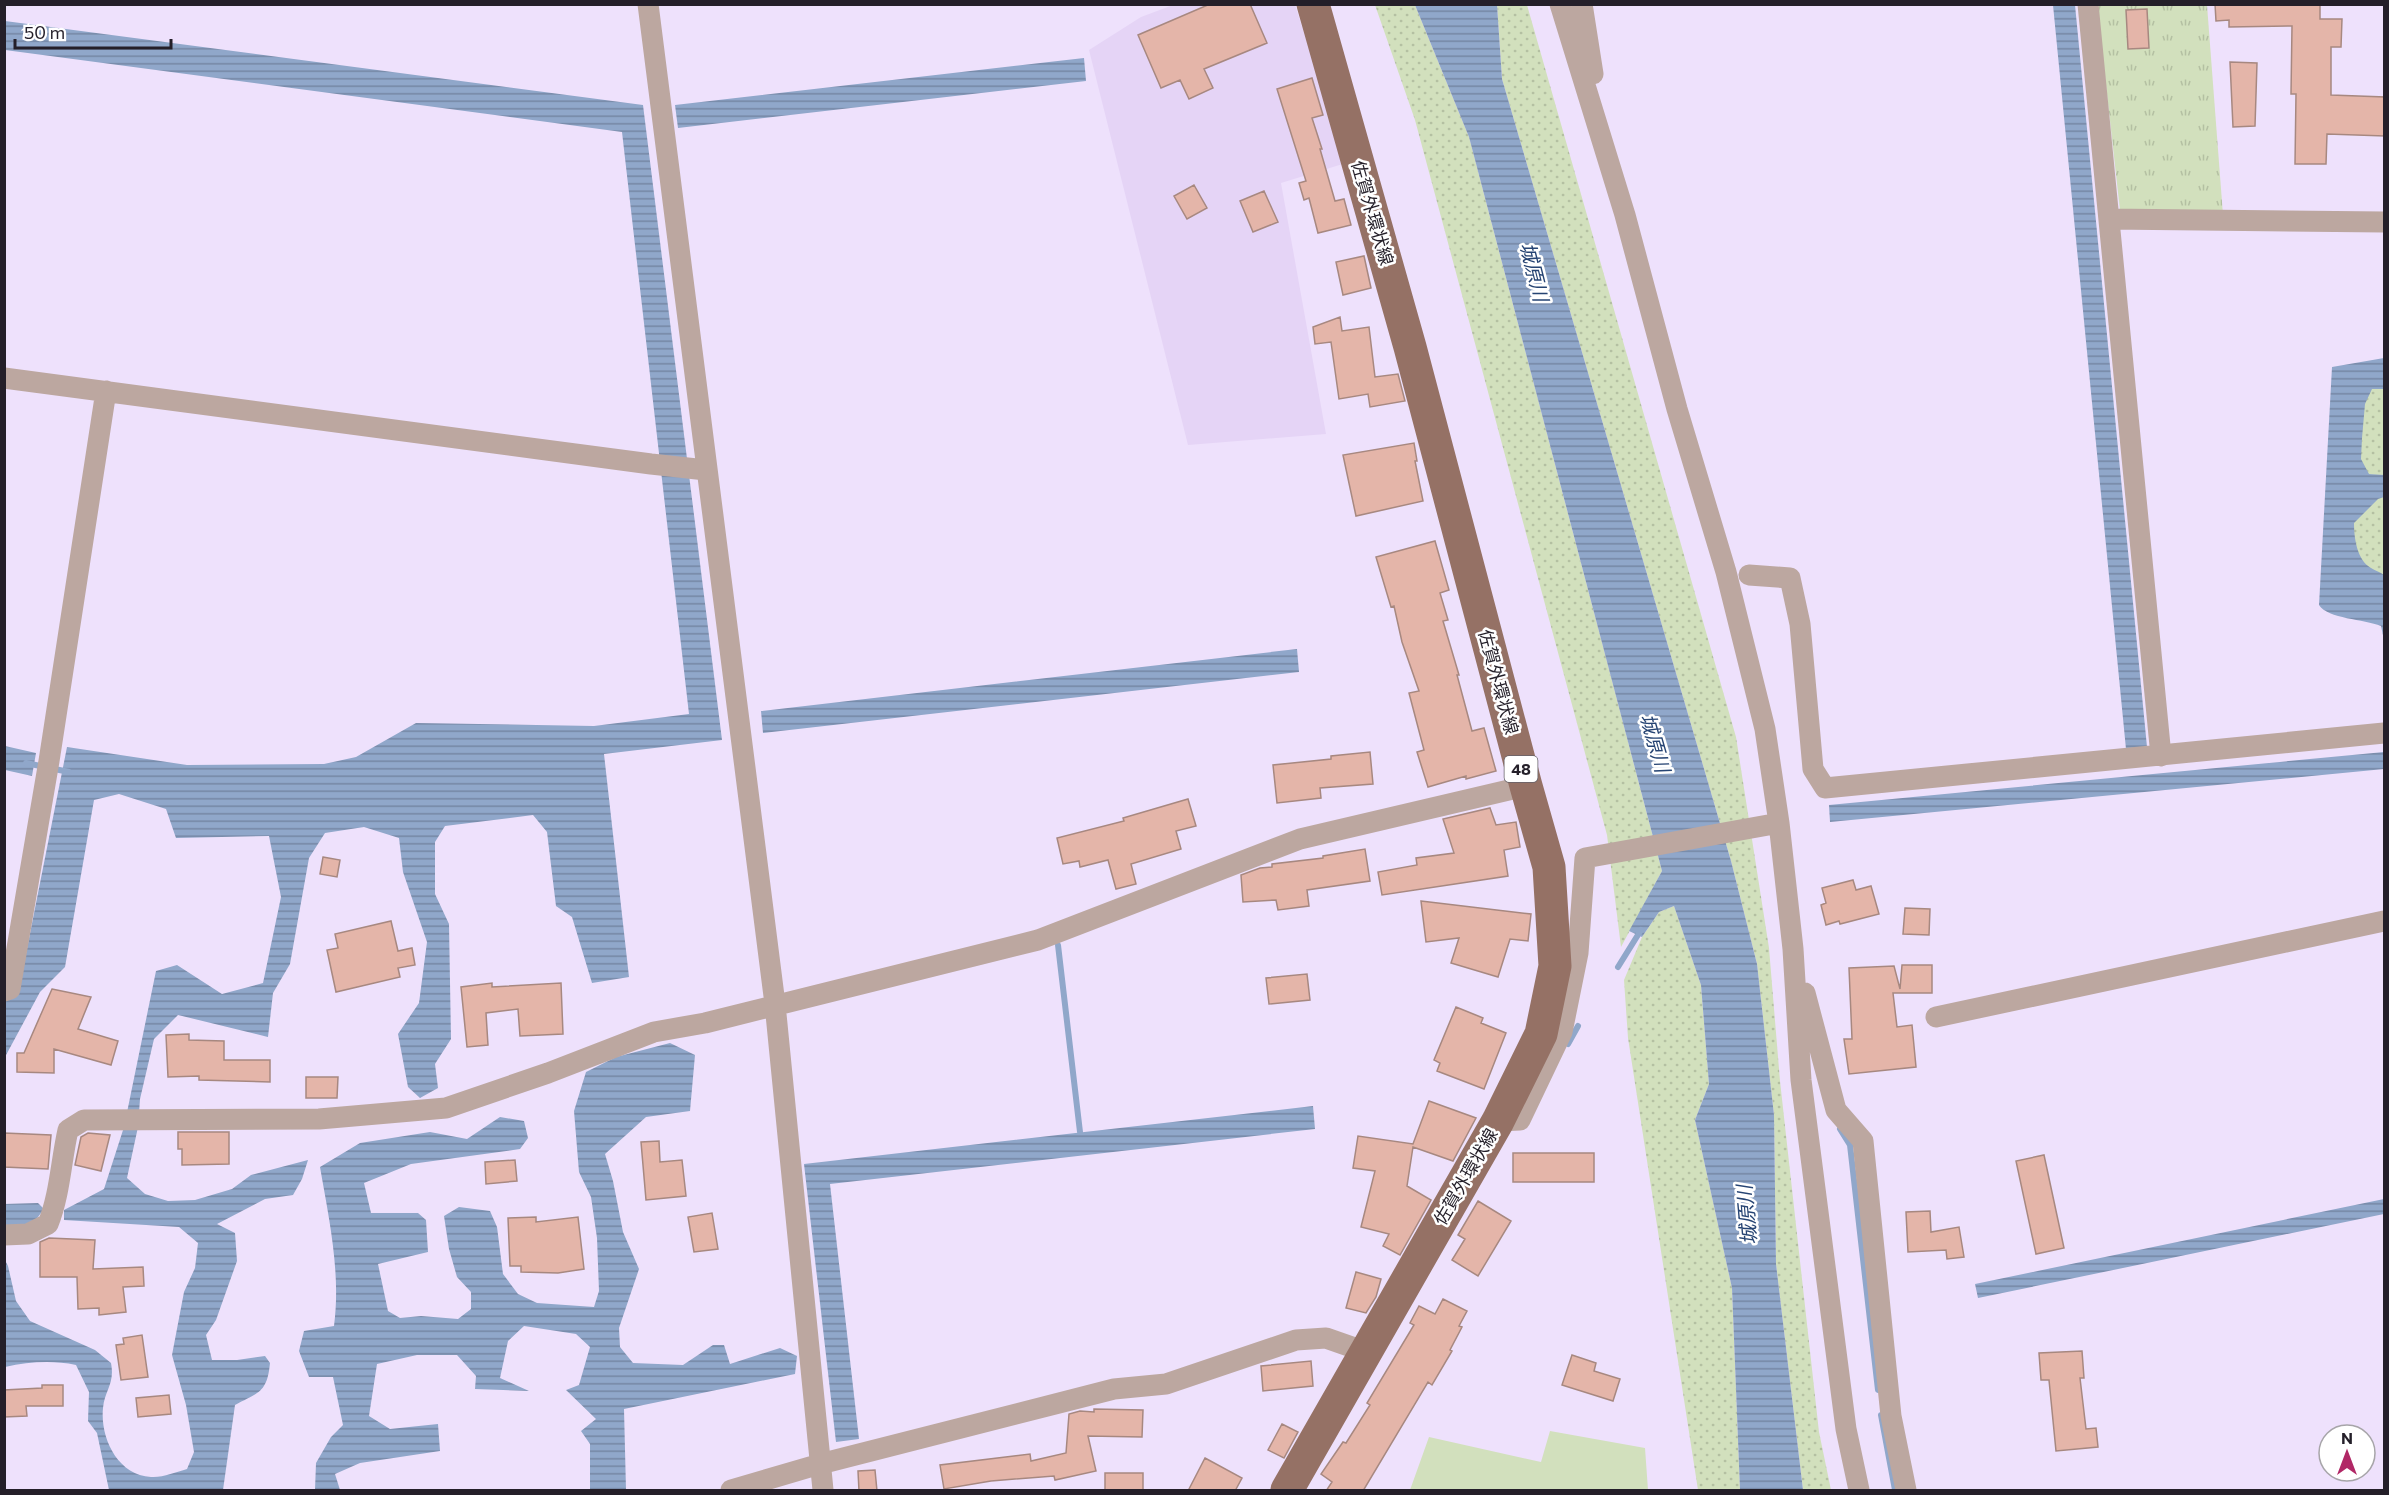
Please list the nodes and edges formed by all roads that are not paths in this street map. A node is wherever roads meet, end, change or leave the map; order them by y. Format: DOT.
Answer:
graph roads {
  1 [pos="648,4"];
  2 [pos="1313,4"];
  3 [pos="1560,4"];
  4 [pos="1582,4"];
  5 [pos="2088,4"];
  6 [pos="1592,108"];
  7 [pos="2109,219"];
  8 [pos="2385,222"];
  9 [pos="4,378"];
  10 [pos="106,391"];
  11 [pos="706,470"];
  12 [pos="1749,575"];
  13 [pos="2385,733"];
  14 [pos="2161,756"];
  15 [pos="1526,786"];
  16 [pos="1779,823"];
  17 [pos="2385,921"];
  18 [pos="1793,949"];
  19 [pos="4,991"];
  20 [pos="775,1004"];
  21 [pos="1936,1017"];
  22 [pos="1498,1121"];
  23 [pos="4,1235"];
  24 [pos="1366,1352"];
  25 [pos="820,1464"];
  26 [pos="731,1491"];
  27 [pos="823,1491"];
  28 [pos="1287,1491"];
  29 [pos="1859,1491"];
  30 [pos="1906,1491"];
  1 -- 11 [label="street"];
  2 -- 15 [label="main road, 佐賀外環状線 / 48"];
  3 -- 6 [label="street"];
  4 -- 6 [label="street"];
  5 -- 7 [label="street"];
  6 -- 16 [label="street"];
  7 -- 8 [label="street"];
  7 -- 14 [label="street"];
  9 -- 10 [label="street"];
  10 -- 11 [label="street"];
  10 -- 19 [label="street"];
  11 -- 20 [label="street"];
  12 -- 14 [label="street"];
  13 -- 14 [label="street"];
  15 -- 20 [label="street"];
  15 -- 22 [label="main road, 佐賀外環状線 / 48"];
  16 -- 18 [label="street"];
  16 -- 22 [label="street"];
  17 -- 21 [label="street"];
  18 -- 29 [label="street"];
  18 -- 30 [label="street"];
  20 -- 23 [label="street"];
  20 -- 25 [label="street"];
  22 -- 24 [label="main road, 佐賀外環状線 / 48"];
  24 -- 25 [label="street"];
  24 -- 28 [label="main road, 佐賀外環状線 / 48"];
  25 -- 26 [label="street"];
  25 -- 27 [label="street"];
}
